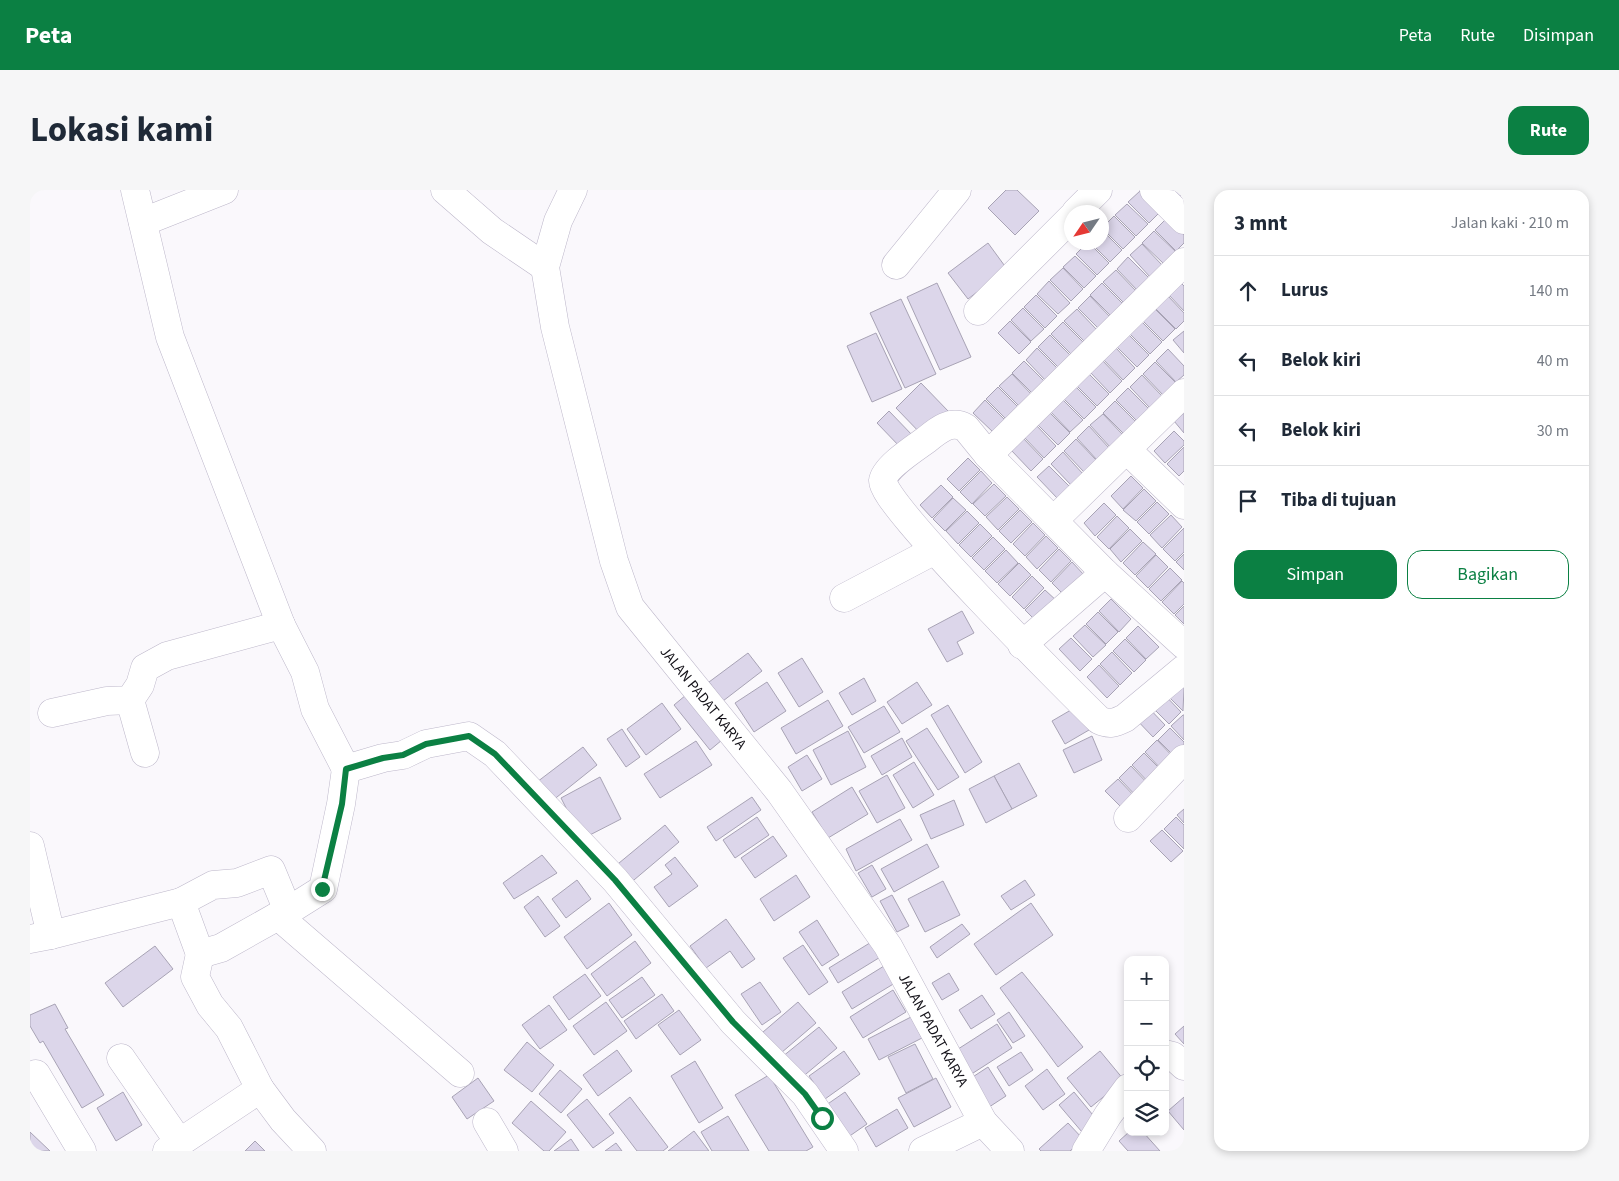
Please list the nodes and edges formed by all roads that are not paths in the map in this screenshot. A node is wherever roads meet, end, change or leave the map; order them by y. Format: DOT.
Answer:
graph roads {
  1 [pos="135,190"];
  2 [pos="224,190"];
  3 [pos="445,190"];
  4 [pos="573,190"];
  5 [pos="957,190"];
  6 [pos="1098,190"];
  7 [pos="1154,190"];
  8 [pos="1083,205"];
  9 [pos="1184,220"];
  10 [pos="143,222"];
  11 [pos="1064,225"];
  12 [pos="1184,262"];
  13 [pos="896,265"];
  14 [pos="545,266"];
  15 [pos="978,311"];
  16 [pos="1184,393"];
  17 [pos="1127,450"];
  18 [pos="988,455"];
  19 [pos="1184,505"];
  20 [pos="1054,520"];
  21 [pos="935,550"];
  22 [pos="1105,572"];
  23 [pos="844,598"];
  24 [pos="281,625"];
  25 [pos="1022,645"];
  26 [pos="1184,645"];
  27 [pos="1184,669"];
  28 [pos="130,700"];
  29 [pos="52,713"];
  30 [pos="145,753"];
  31 [pos="1184,759"];
  32 [pos="346,769"];
  33 [pos="1128,818"];
  34 [pos="30,846"];
  35 [pos="181,902"];
  36 [pos="283,914"];
  37 [pos="41,937"];
  38 [pos="200,954"];
  39 [pos="1169,1055"];
  40 [pos="121,1058"];
  41 [pos="1184,1066"];
  42 [pos="460,1073"];
  43 [pos="36,1074"];
  44 [pos="260,1089"];
  45 [pos="1126,1091"];
  46 [pos="487,1122"];
  47 [pos="983,1122"];
  48 [pos="173,1146"];
  49 [pos="82,1151"];
  50 [pos="312,1151"];
  51 [pos="504,1151"];
  52 [pos="844,1151"];
  53 [pos="923,1151"];
  54 [pos="1010,1151"];
  55 [pos="1086,1151"];
  1 -- 10 [label="street"];
  2 -- 10 [label="street"];
  3 -- 14 [label="street"];
  4 -- 14 [label="street, JALAN PADAT KARYA"];
  5 -- 13 [label="street"];
  6 -- 8 [label="street"];
  7 -- 9 [label="street"];
  10 -- 24 [label="street"];
  11 -- 15 [label="street"];
  12 -- 18 [label="street"];
  14 -- 47 [label="street, JALAN PADAT KARYA"];
  16 -- 17 [label="street"];
  17 -- 19 [label="street"];
  17 -- 20 [label="street"];
  18 -- 20 [label="street"];
  18 -- 21 [label="street"];
  20 -- 22 [label="street"];
  21 -- 23 [label="street"];
  21 -- 25 [label="street"];
  22 -- 25 [label="street"];
  22 -- 26 [label="street"];
  24 -- 28 [label="street"];
  24 -- 32 [label="street"];
  25 -- 27 [label="street"];
  28 -- 29 [label="street"];
  28 -- 30 [label="street"];
  31 -- 33 [label="street"];
  32 -- 36 [label="street"];
  32 -- 52 [label="street"];
  34 -- 37 [label="street"];
  35 -- 36 [label="street"];
  35 -- 37 [label="street"];
  35 -- 38 [label="street"];
  36 -- 38 [label="street"];
  36 -- 42 [label="street"];
  38 -- 44 [label="street"];
  39 -- 41 [label="street"];
  40 -- 48 [label="street"];
  43 -- 49 [label="street"];
  44 -- 48 [label="street"];
  44 -- 50 [label="street"];
  45 -- 55 [label="street"];
  46 -- 51 [label="street"];
  47 -- 53 [label="street"];
  47 -- 54 [label="street, JALAN PADAT KARYA"];
}
